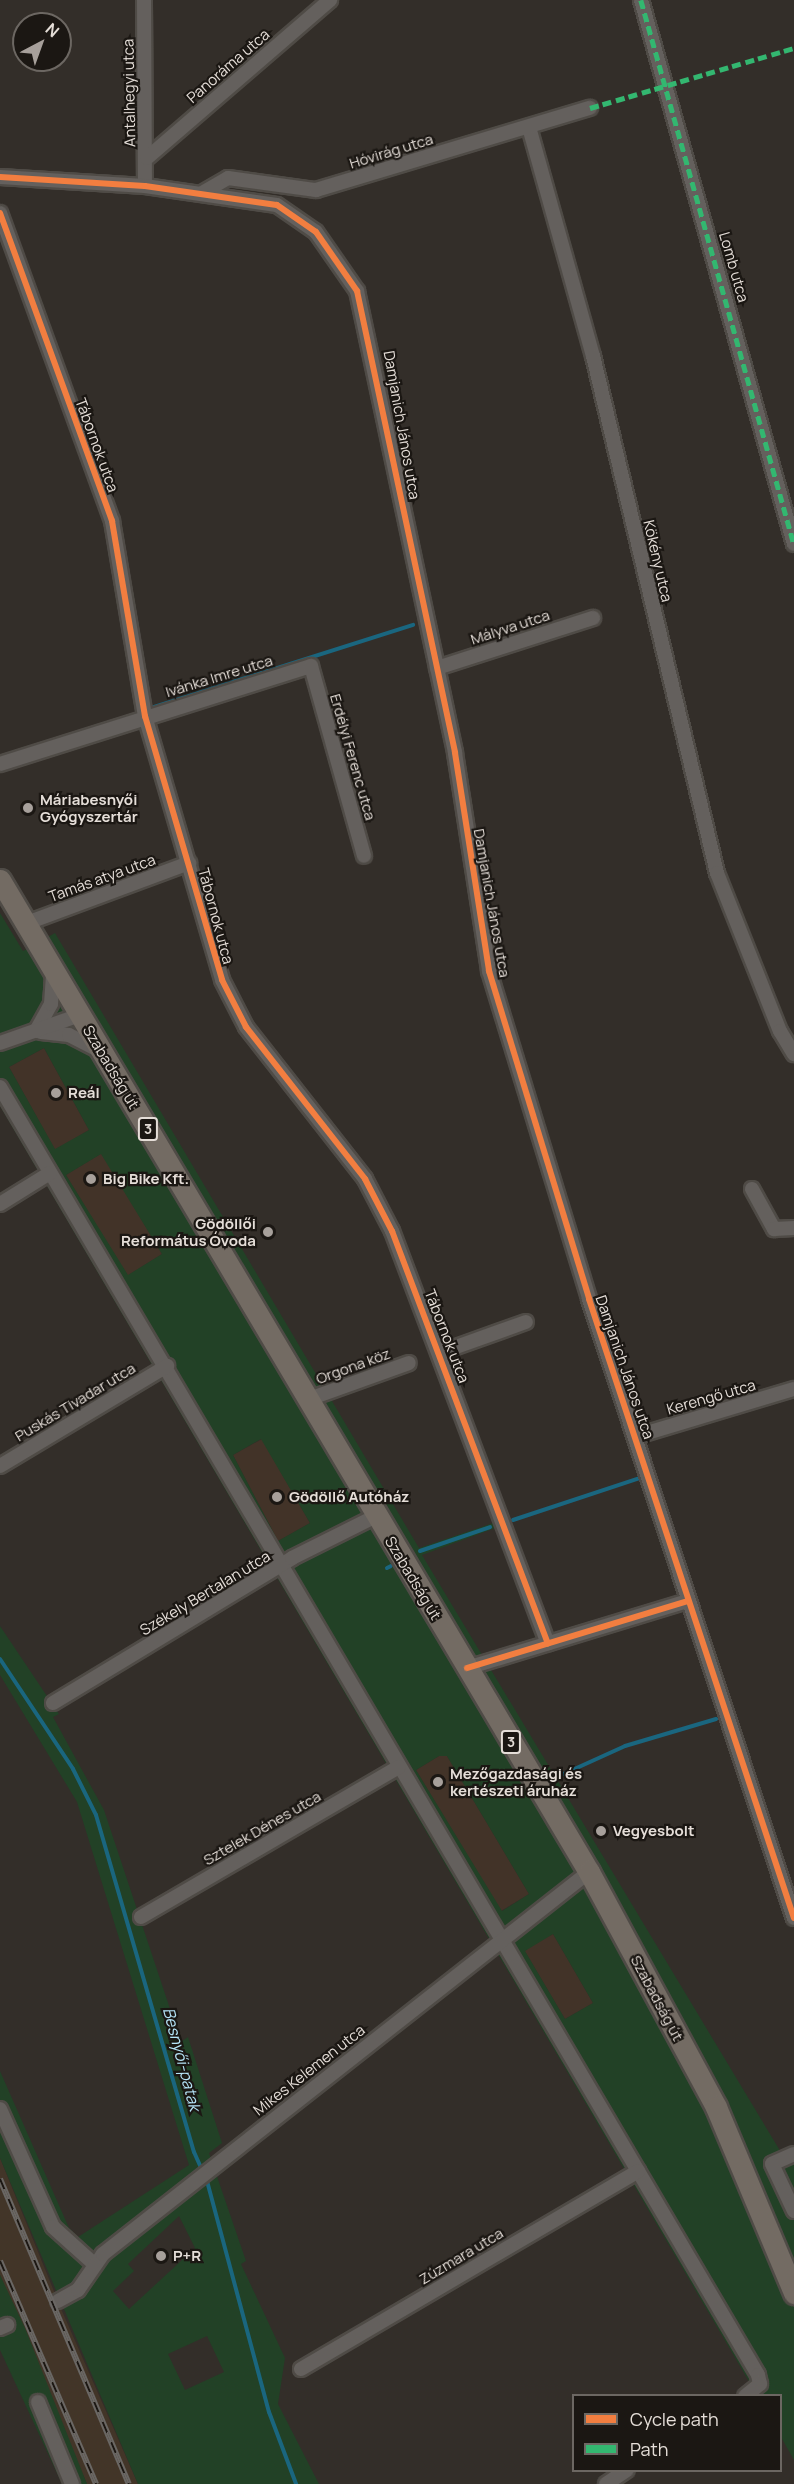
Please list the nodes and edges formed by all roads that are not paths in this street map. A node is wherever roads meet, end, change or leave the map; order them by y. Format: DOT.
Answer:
graph roads {
  1 [pos="144,0"];
  2 [pos="330,0"];
  3 [pos="641,0"];
  4 [pos="590,108"];
  5 [pos="529,127"];
  6 [pos="147,158"];
  7 [pos="0,177"];
  8 [pos="145,186"];
  9 [pos="202,193"];
  10 [pos="0,213"];
  11 [pos="794,544"];
  12 [pos="593,618"];
  13 [pos="311,666"];
  14 [pos="437,668"];
  15 [pos="145,716"];
  16 [pos="0,764"];
  17 [pos="364,856"];
  18 [pos="189,863"];
  19 [pos="0,880"];
  20 [pos="27,923"];
  21 [pos="53,969"];
  22 [pos="80,1015"];
  23 [pos="36,1032"];
  24 [pos="0,1043"];
  25 [pos="101,1050"];
  26 [pos="794,1054"];
  27 [pos="0,1087"];
  28 [pos="50,1173"];
  29 [pos="752,1189"];
  30 [pos="0,1204"];
  31 [pos="794,1228"];
  32 [pos="526,1322"];
  33 [pos="442,1352"];
  34 [pos="409,1363"];
  35 [pos="167,1366"];
  36 [pos="794,1389"];
  37 [pos="309,1399"];
  38 [pos="637,1436"];
  39 [pos="0,1466"];
  40 [pos="376,1516"];
  41 [pos="284,1566"];
  42 [pos="687,1602"];
  43 [pos="548,1643"];
  44 [pos="467,1668"];
  45 [pos="53,1703"];
  46 [pos="399,1767"];
  47 [pos="589,1872"];
  48 [pos="141,1917"];
  49 [pos="794,1918"];
  50 [pos="502,1940"];
  51 [pos="0,2109"];
  52 [pos="794,2154"];
  53 [pos="638,2171"];
  54 [pos="794,2211"];
  55 [pos="93,2262"];
  56 [pos="794,2293"];
  57 [pos="58,2301"];
  58 [pos="301,2369"];
  59 [pos="748,2394"];
  60 [pos="38,2402"];
  61 [pos="624,2472"];
  62 [pos="72,2484"];
  63 [pos="606,2484"];
  1 -- 6 [label="street, Antalhegyi utca"];
  2 -- 6 [label="street, Panoráma utca"];
  3 -- 11 [label="street, Lomb utca"];
  4 -- 5 [label="street, Hóvirág utca"];
  5 -- 9 [label="street, Hóvirág utca"];
  5 -- 26 [label="street, Kökény utca"];
  6 -- 8 [label="street, Antalhegyi utca"];
  7 -- 8 [label="street, Damjanich János utca"];
  8 -- 9 [label="street, Damjanich János utca"];
  9 -- 14 [label="street, Damjanich János utca"];
  10 -- 15 [label="street, Tábornok utca"];
  12 -- 14 [label="street, Mályva utca"];
  13 -- 15 [label="street, Ivánka Imre utca"];
  13 -- 17 [label="street, Erdélyi Ferenc utca"];
  14 -- 38 [label="street, Damjanich János utca"];
  15 -- 16 [label="street, Ivánka Imre utca"];
  15 -- 18 [label="street, Tábornok utca"];
  18 -- 20 [label="street, Tamás atya utca"];
  18 -- 33 [label="street, Tábornok utca"];
  19 -- 20 [label="main road, Szabadság út / 3"];
  20 -- 21 [label="main road, Szabadság út / 3"];
  21 -- 22 [label="main road, Szabadság út / 3"];
  21 -- 23 [label="street"];
  22 -- 23 [label="street"];
  22 -- 25 [label="main road, Szabadság út / 3"];
  23 -- 24 [label="street"];
  23 -- 25 [label="street"];
  25 -- 37 [label="main road, Szabadság út / 3"];
  27 -- 28 [label="street"];
  28 -- 30 [label="street"];
  28 -- 35 [label="street"];
  29 -- 31 [label="street"];
  32 -- 33 [label="street"];
  33 -- 43 [label="street, Tábornok utca"];
  34 -- 37 [label="street, Orgona köz"];
  35 -- 39 [label="street, Puskás Tivadar utca"];
  35 -- 41 [label="street"];
  36 -- 38 [label="street, Kerengő utca"];
  37 -- 40 [label="main road, Szabadság út / 3"];
  38 -- 42 [label="street, Damjanich János utca"];
  40 -- 41 [label="street, Székely Bertalan utca"];
  40 -- 44 [label="main road, Szabadság út / 3"];
  41 -- 45 [label="street, Székely Bertalan utca"];
  41 -- 46 [label="street"];
  42 -- 43 [label="street"];
  42 -- 49 [label="street, Damjanich János utca"];
  43 -- 44 [label="street"];
  44 -- 47 [label="main road, Szabadság út / 3"];
  46 -- 48 [label="street, Sztelek Dénes utca"];
  46 -- 50 [label="street"];
  47 -- 50 [label="street, Mikes Kelemen utca"];
  47 -- 56 [label="main road, Szabadság út / 3"];
  50 -- 53 [label="street"];
  50 -- 55 [label="street, Mikes Kelemen utca"];
  51 -- 55 [label="street"];
  52 -- 54 [label="street"];
  53 -- 58 [label="street, Zúzmara utca"];
  53 -- 59 [label="street"];
  55 -- 57 [label="street, Mikes Kelemen utca"];
  60 -- 62 [label="street"];
  61 -- 63 [label="street"];
}
